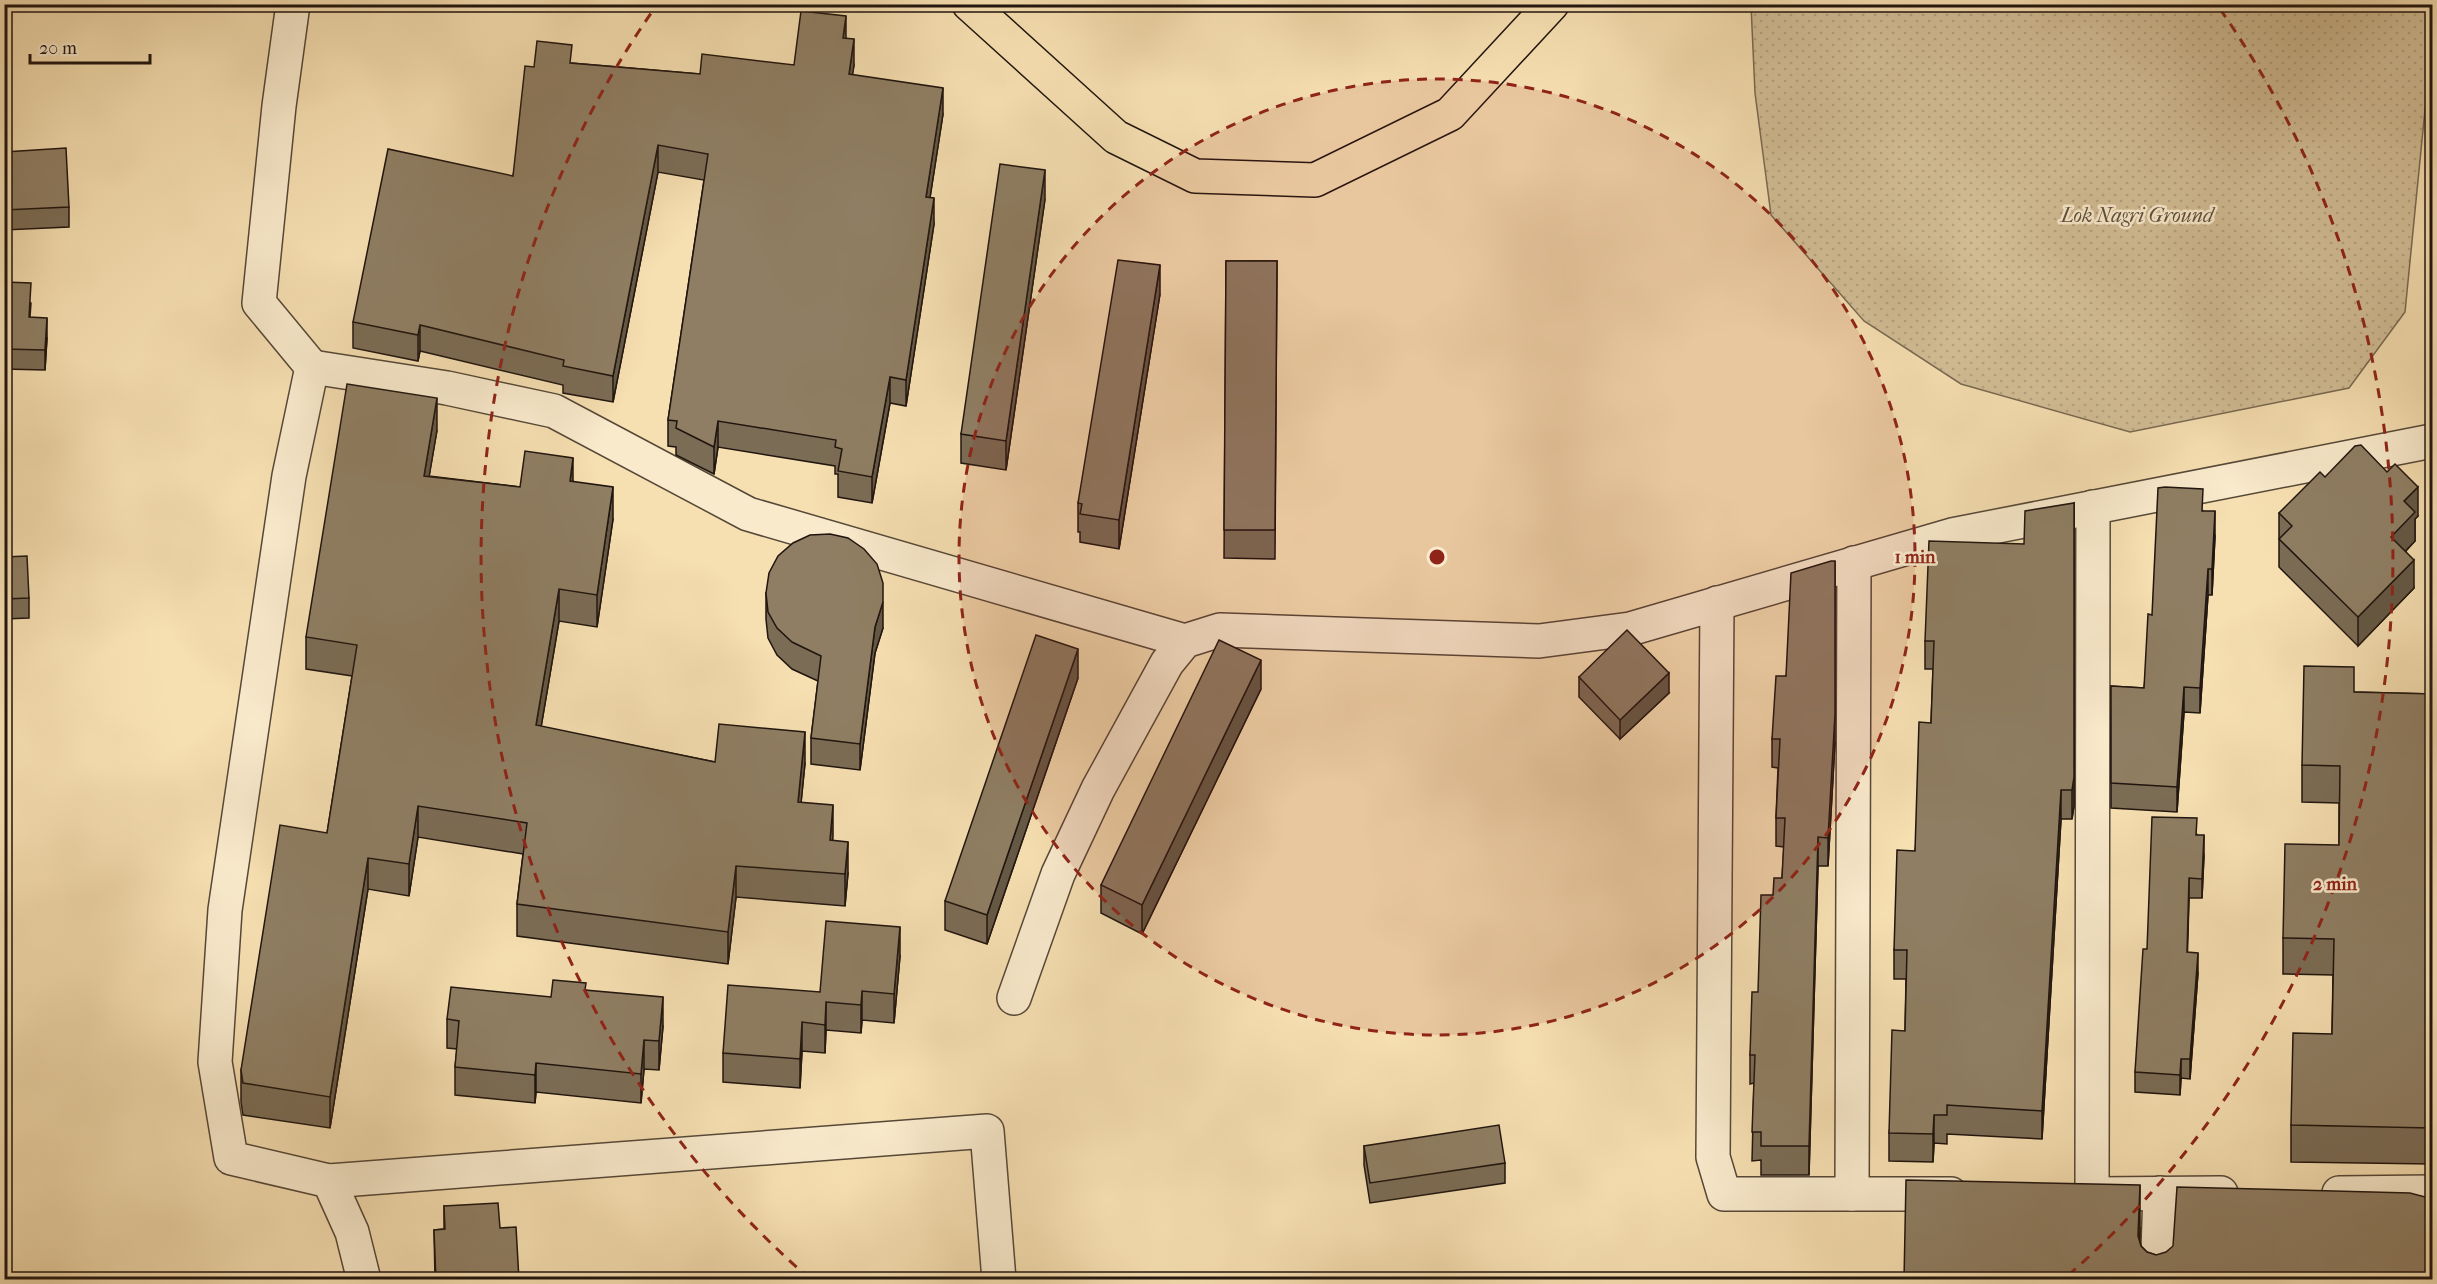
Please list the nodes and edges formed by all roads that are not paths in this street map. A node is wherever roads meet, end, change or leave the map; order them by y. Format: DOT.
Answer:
graph roads {
  1 [pos="293,4"];
  2 [pos="969,4"];
  3 [pos="1552,4"];
  4 [pos="312,367"];
  5 [pos="2433,441"];
  6 [pos="2093,507"];
  7 [pos="1854,563"];
  8 [pos="1717,603"];
  9 [pos="1185,641"];
  10 [pos="1014,998"];
  11 [pos="329,1181"];
  12 [pos="2433,1192"];
  13 [pos="2160,1193"];
  14 [pos="2256,1193"];
  15 [pos="2303,1193"];
  16 [pos="1852,1194"];
  17 [pos="1978,1194"];
  18 [pos="2058,1194"];
  19 [pos="2092,1194"];
  20 [pos="364,1280"];
  21 [pos="999,1280"];
  22 [pos="2157,1280"];
  1 -- 4 [label="street"];
  2 -- 3 [label="main road"];
  4 -- 9 [label="street"];
  4 -- 11 [label="street"];
  5 -- 6 [label="street"];
  6 -- 7 [label="street"];
  6 -- 19 [label="street"];
  7 -- 8 [label="street"];
  7 -- 16 [label="street"];
  8 -- 9 [label="street"];
  8 -- 16 [label="street"];
  9 -- 10 [label="street"];
  11 -- 20 [label="street"];
  11 -- 21 [label="street"];
  12 -- 15 [label="street"];
  13 -- 14 [label="street"];
  13 -- 19 [label="street"];
  13 -- 22 [label="street"];
  16 -- 17 [label="street"];
  18 -- 19 [label="street"];
}
